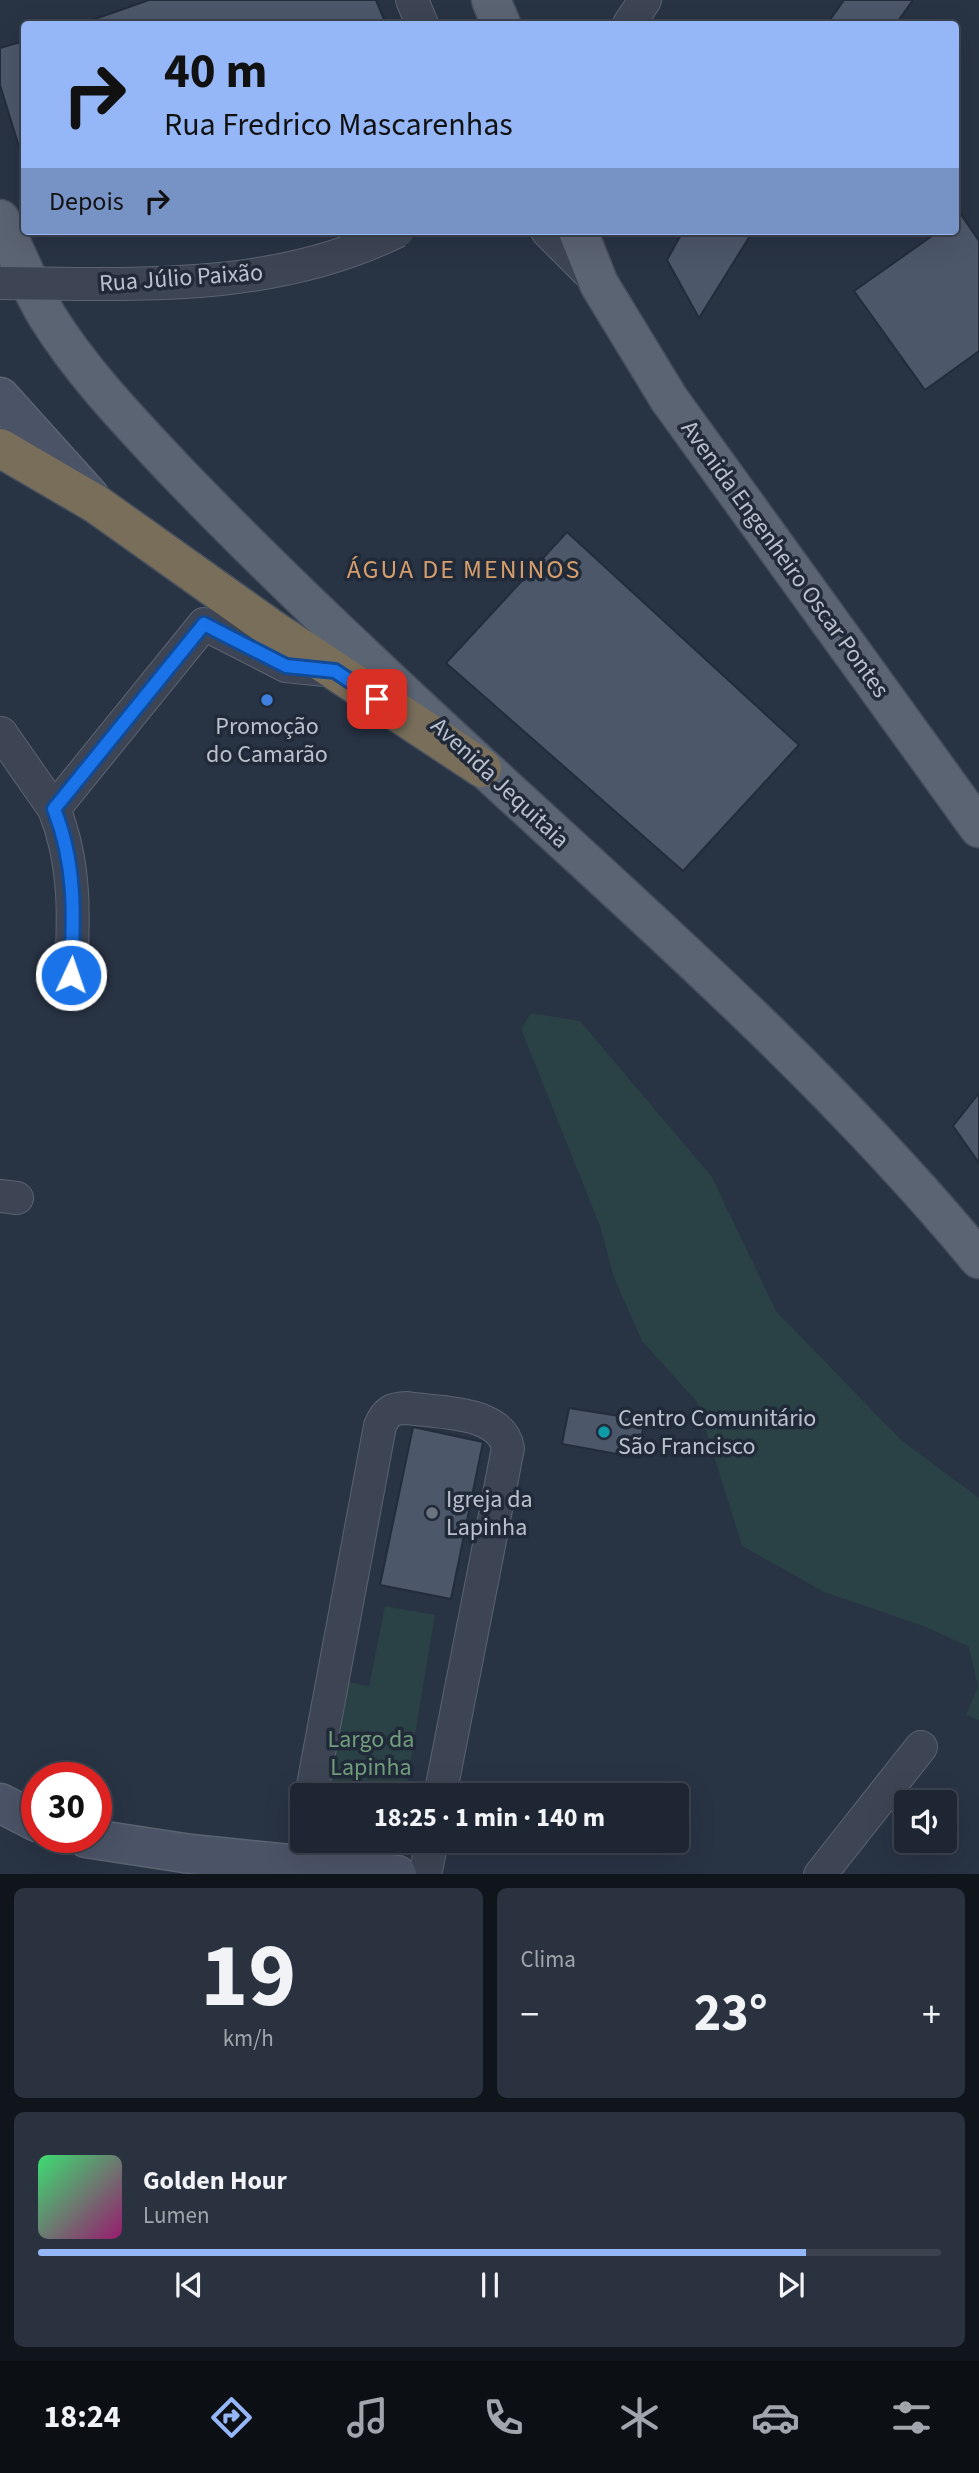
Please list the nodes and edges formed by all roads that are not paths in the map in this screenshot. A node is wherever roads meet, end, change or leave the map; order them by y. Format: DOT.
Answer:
graph roads {
  1 [pos="412,0"];
  2 [pos="491,0"];
  3 [pos="645,0"];
  4 [pos="421,21"];
  5 [pos="499,21"];
  6 [pos="631,21"];
  7 [pos="0,219"];
  8 [pos="388,235"];
  9 [pos="551,235"];
  10 [pos="580,235"];
  11 [pos="0,283"];
  12 [pos="600,284"];
  13 [pos="0,397"];
  14 [pos="0,447"];
  15 [pos="96,504"];
  16 [pos="335,671"];
  17 [pos="1,733"];
  18 [pos="482,768"];
  19 [pos="54,809"];
  20 [pos="979,828"];
  21 [pos="71,975"];
  22 [pos="979,1259"];
  23 [pos="921,1747"];
  24 [pos="314,1783"];
  25 [pos="443,1783"];
  26 [pos="0,1803"];
  27 [pos="21,1814"];
  28 [pos="112,1843"];
  29 [pos="301,1853"];
  30 [pos="429,1853"];
  31 [pos="245,1867"];
  32 [pos="397,1874"];
  33 [pos="425,1874"];
  34 [pos="820,1874"];
  1 -- 4 [label="street"];
  2 -- 5 [label="main road"];
  3 -- 6 [label="street"];
  7 -- 18 [label="main road, Avenida Jequitaia"];
  8 -- 11 [label="street, Rua Júlio Paixão, bridge"];
  9 -- 12 [label="street, Avenida Engenheiro Oscar Pontes"];
  10 -- 12 [label="main road, Avenida Engenheiro Oscar Pontes"];
  12 -- 20 [label="main road, Avenida Engenheiro Oscar Pontes"];
  13 -- 15 [label="main road"];
  14 -- 15 [label="highway"];
  15 -- 16 [label="highway"];
  16 -- 18 [label="highway"];
  16 -- 19 [label="street"];
  17 -- 19 [label="street"];
  18 -- 22 [label="main road, Avenida Jequitaia"];
  19 -- 21 [label="street"];
  23 -- 34 [label="street"];
  24 -- 25 [label="street"];
  26 -- 27 [label="main road"];
  28 -- 31 [label="main road"];
  29 -- 31 [label="main road"];
  29 -- 32 [label="main road"];
  30 -- 33 [label="street"];
}
